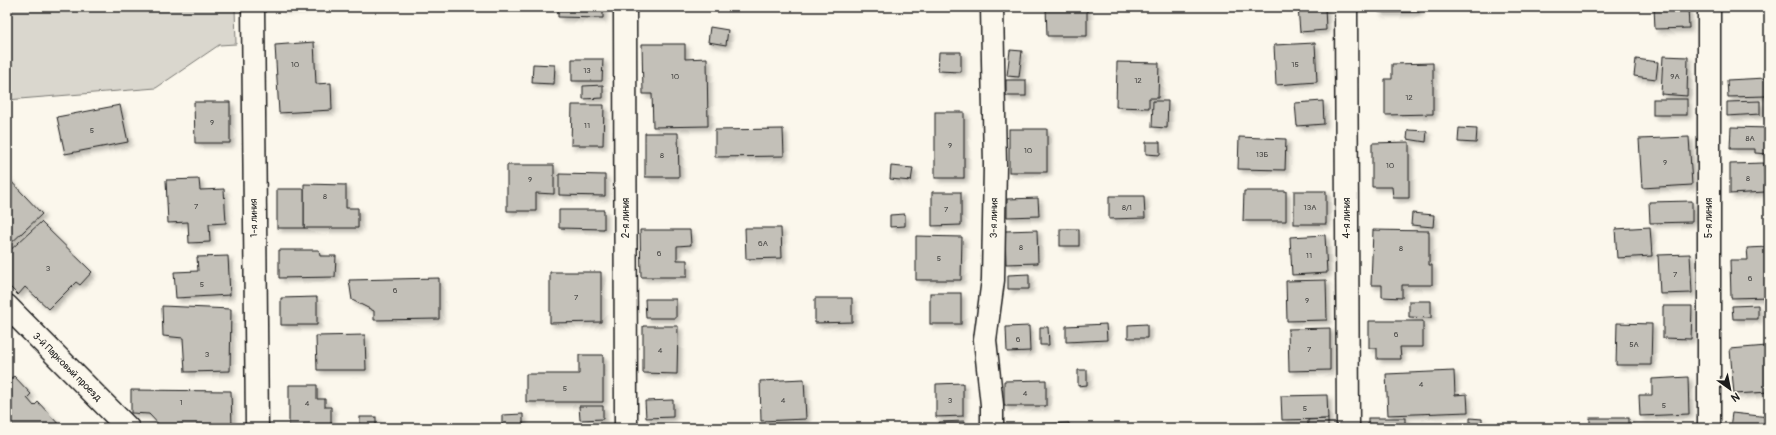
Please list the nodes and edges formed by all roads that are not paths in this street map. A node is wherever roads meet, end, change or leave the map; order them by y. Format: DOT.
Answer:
graph roads {
  1 [pos="254,7"];
  2 [pos="625,7"];
  3 [pos="992,7"];
  4 [pos="1346,7"];
  5 [pos="1709,7"];
  6 [pos="7,306"];
  7 [pos="128,428"];
  8 [pos="257,428"];
  9 [pos="626,428"];
  10 [pos="992,428"];
  11 [pos="1348,428"];
  12 [pos="1709,428"];
  1 -- 8 [label="street, 1-я линия"];
  2 -- 9 [label="street, 2-я линия"];
  3 -- 10 [label="street, 3-я линия"];
  4 -- 11 [label="street, 4-я линия"];
  5 -- 12 [label="street, 5-я линия"];
  6 -- 7 [label="street, 3-й Парковый проезд"];
}
